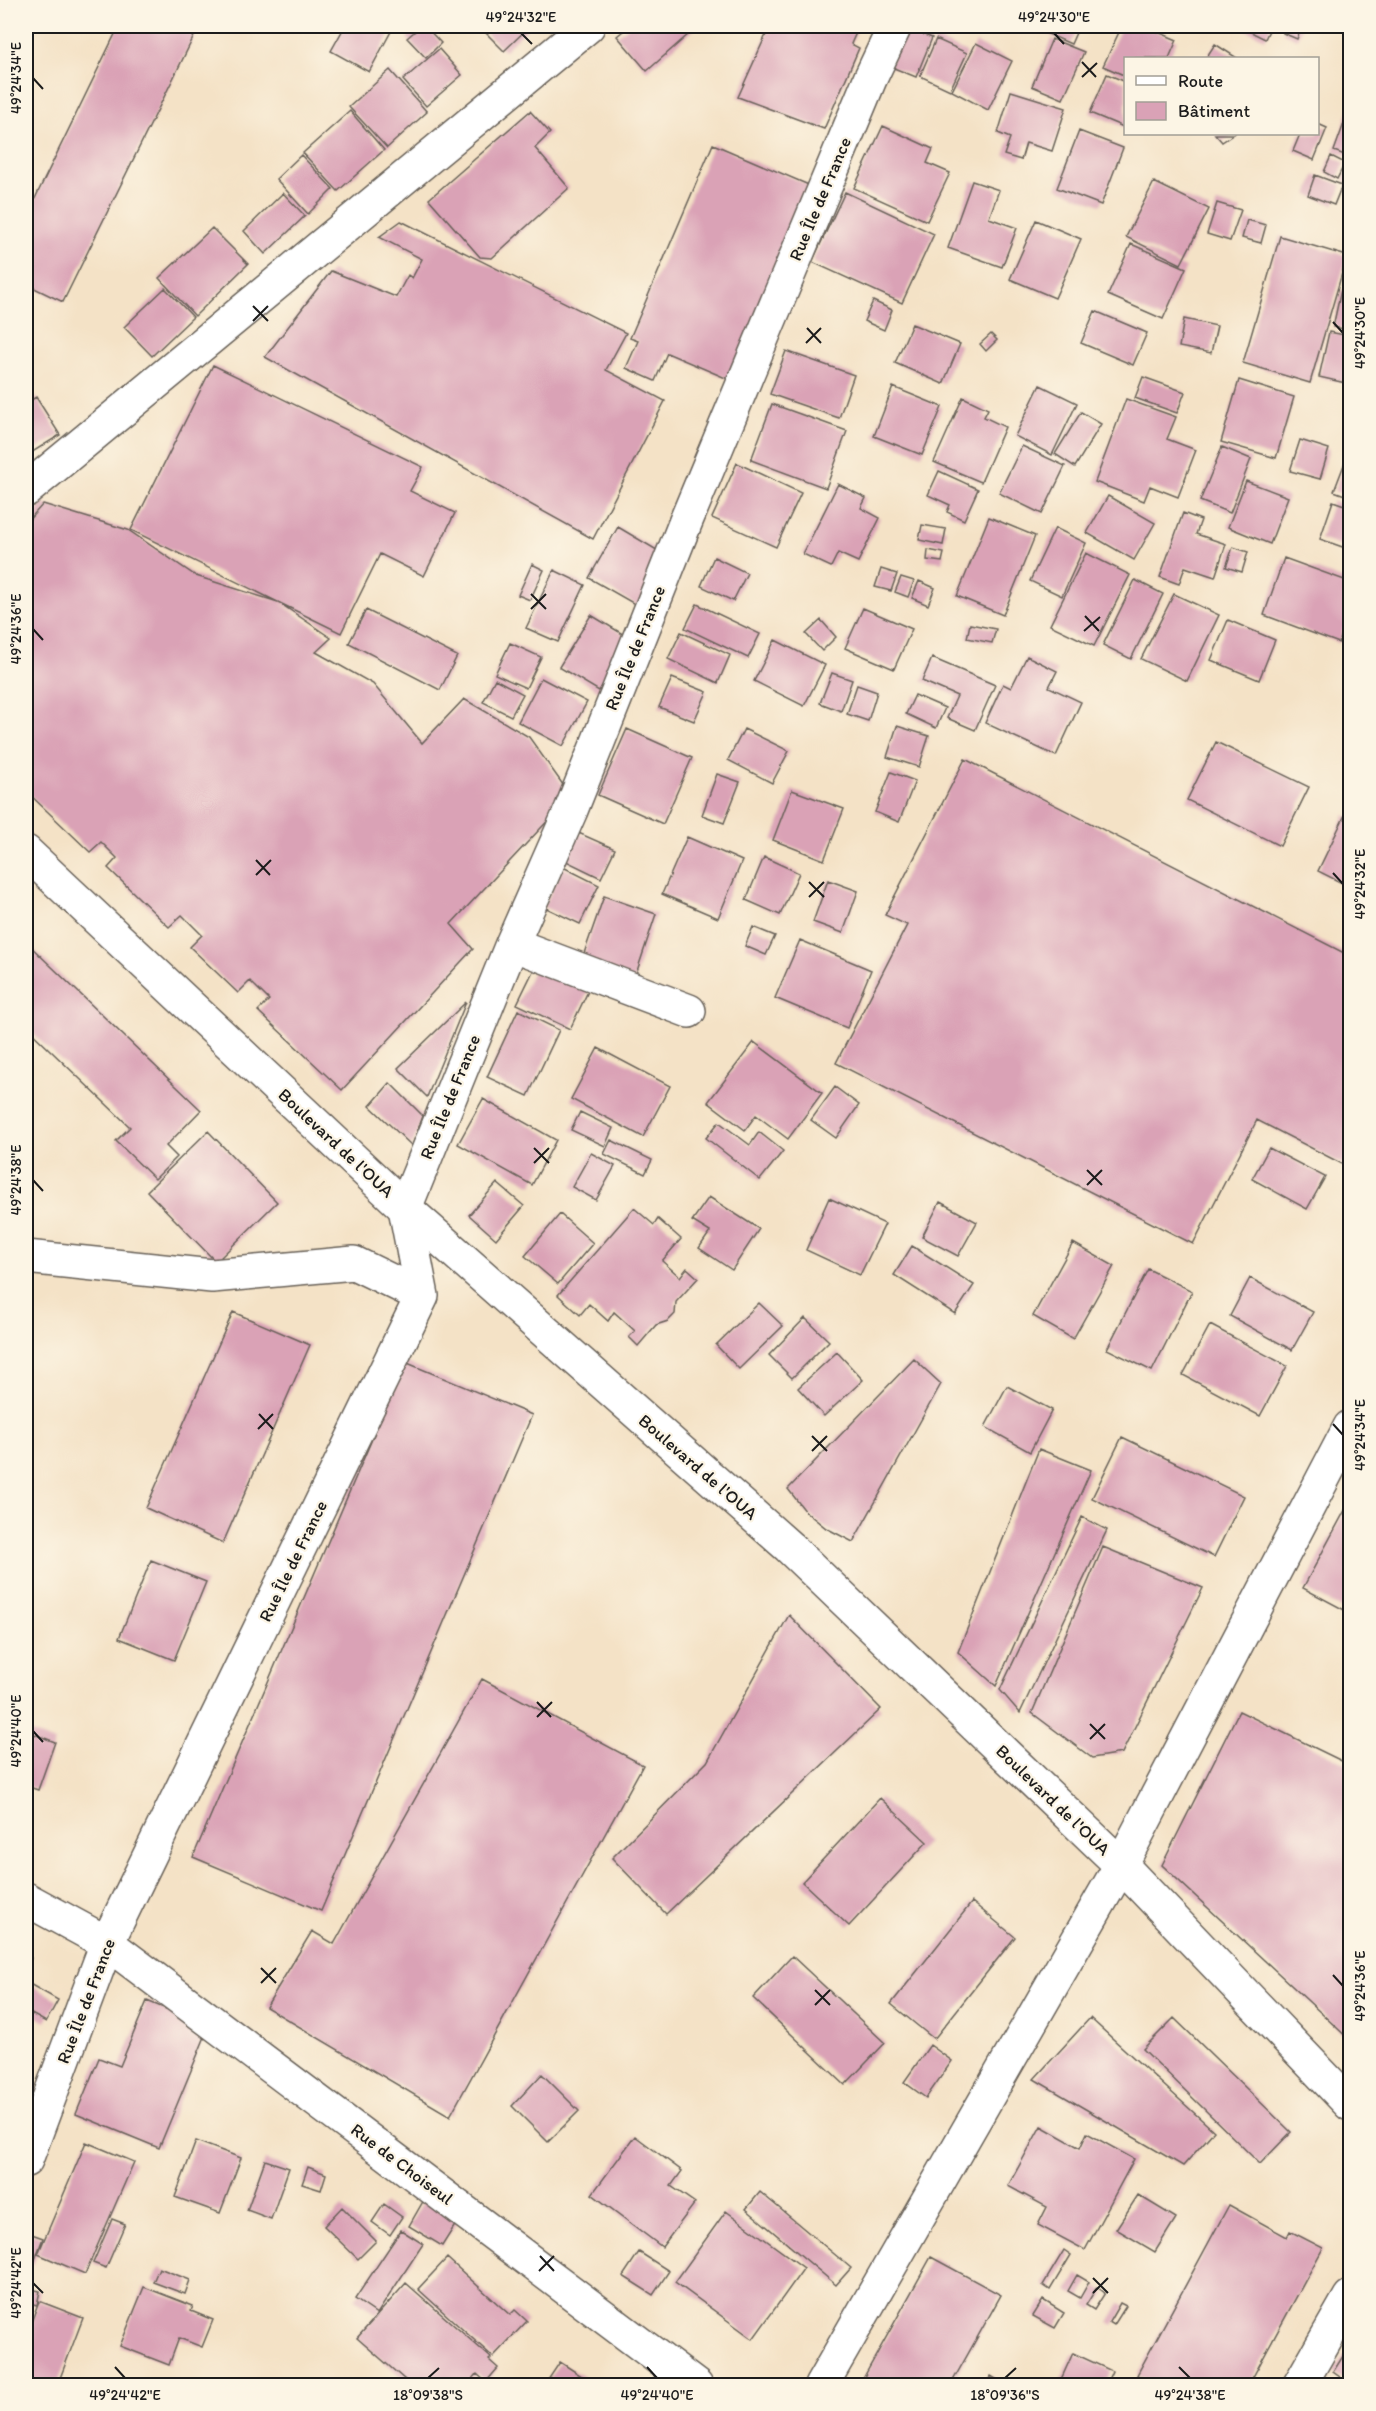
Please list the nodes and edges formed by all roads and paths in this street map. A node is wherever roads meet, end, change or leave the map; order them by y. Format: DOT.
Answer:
graph roads {
  1 [pos="588,26"];
  2 [pos="895,26"];
  3 [pos="26,490"];
  4 [pos="26,852"];
  5 [pos="512,944"];
  6 [pos="689,1011"];
  7 [pos="405,1208"];
  8 [pos="26,1257"];
  9 [pos="422,1296"];
  10 [pos="1350,1427"];
  11 [pos="1121,1865"];
  12 [pos="26,1899"];
  13 [pos="107,1943"];
  14 [pos="1350,2103"];
  15 [pos="26,2160"];
  16 [pos="1350,2297"];
  17 [pos="696,2385"];
  18 [pos="821,2385"];
  19 [pos="1299,2385"];
  1 -- 3 [label="street"];
  2 -- 5 [label="street, Rue Île de France"];
  4 -- 7 [label="street, Boulevard de l'OUA"];
  5 -- 6 [label="street"];
  5 -- 7 [label="street, Rue Île de France"];
  7 -- 9 [label="street"];
  7 -- 11 [label="street, Boulevard de l'OUA"];
  8 -- 9 [label="street"];
  9 -- 13 [label="street, Rue Île de France"];
  10 -- 11 [label="street"];
  11 -- 14 [label="street, Boulevard de l'OUA"];
  11 -- 18 [label="street"];
  12 -- 13 [label="street, Rue de Choiseul"];
  13 -- 15 [label="street, Rue Île de France"];
  13 -- 17 [label="street, Rue de Choiseul"];
  16 -- 19 [label="street"];
}
